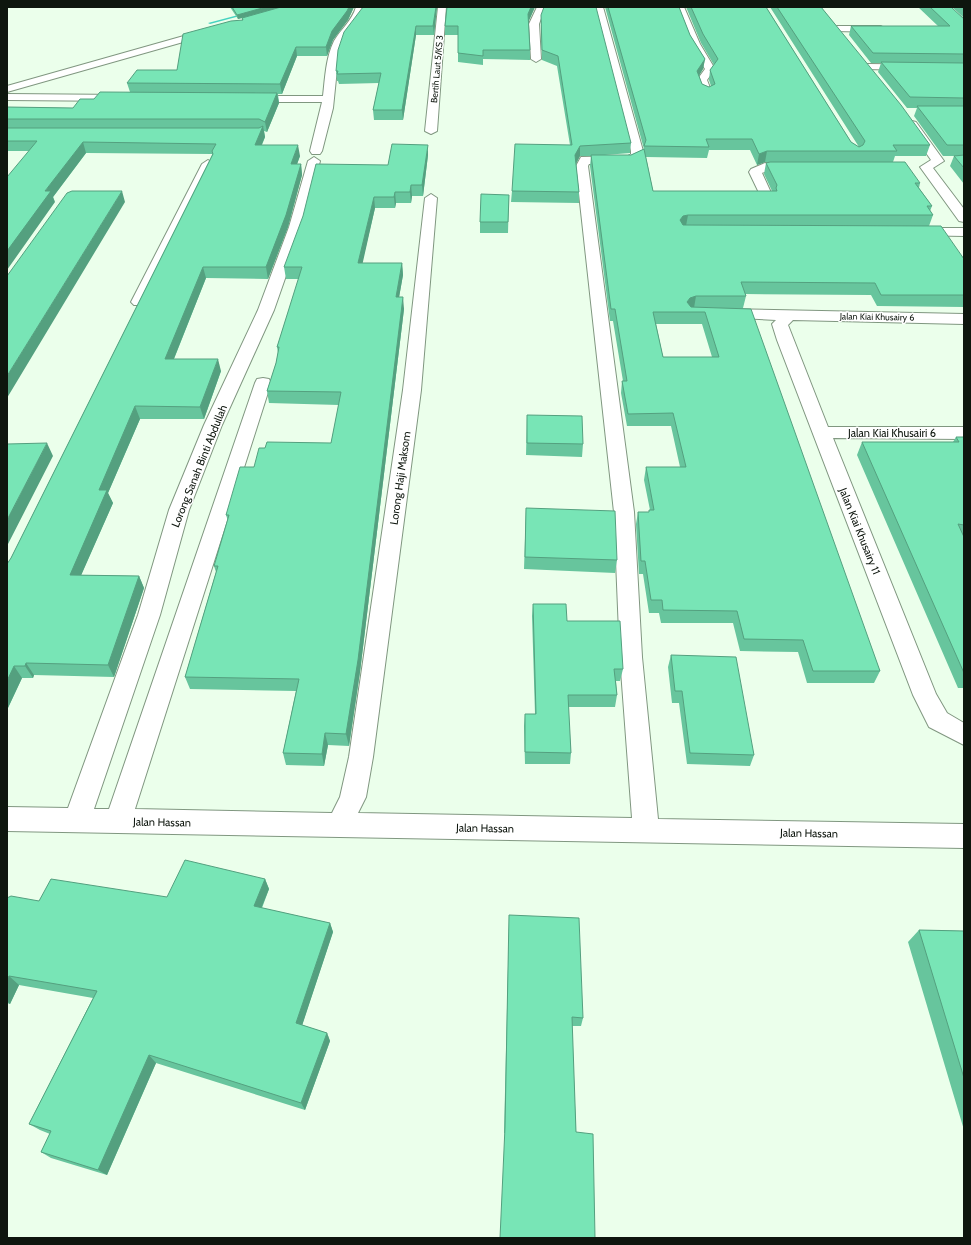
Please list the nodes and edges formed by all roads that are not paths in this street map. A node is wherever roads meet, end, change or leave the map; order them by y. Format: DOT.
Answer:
graph roads {
  1 [pos="360,7"];
  2 [pos="442,7"];
  3 [pos="541,7"];
  4 [pos="599,7"];
  5 [pos="680,7"];
  6 [pos="828,18"];
  7 [pos="218,29"];
  8 [pos="837,29"];
  9 [pos="889,29"];
  10 [pos="845,40"];
  11 [pos="858,56"];
  12 [pos="536,59"];
  13 [pos="867,67"];
  14 [pos="964,68"];
  15 [pos="876,78"];
  16 [pos="7,89"];
  17 [pos="707,93"];
  18 [pos="7,97"];
  19 [pos="139,98"];
  20 [pos="233,98"];
  21 [pos="328,99"];
  22 [pos="908,118"];
  23 [pos="431,131"];
  24 [pos="938,161"];
  25 [pos="951,161"];
  26 [pos="208,164"];
  27 [pos="808,167"];
  28 [pos="910,167"];
  29 [pos="926,167"];
  30 [pos="767,197"];
  31 [pos="431,198"];
  32 [pos="964,218"];
  33 [pos="903,232"];
  34 [pos="964,232"];
  35 [pos="134,313"];
  36 [pos="710,314"];
  37 [pos="790,315"];
  38 [pos="964,319"];
  39 [pos="263,383"];
  40 [pos="821,432"];
  41 [pos="964,433"];
  42 [pos="964,735"];
  43 [pos="81,809"];
  44 [pos="7,819"];
  45 [pos="118,821"];
  46 [pos="340,825"];
  47 [pos="646,830"];
  48 [pos="964,836"];
  1 -- 21 [label="street, Lorong Sanah Binti Abdullah"];
  2 -- 23 [label="street, Bertih Laut 5/KS 3"];
  3 -- 12 [label="street"];
  4 -- 47 [label="street"];
  5 -- 17 [label="street"];
  6 -- 8 [label="street"];
  7 -- 16 [label="street"];
  8 -- 9 [label="street"];
  8 -- 10 [label="street"];
  11 -- 13 [label="street"];
  13 -- 14 [label="street"];
  13 -- 15 [label="street"];
  18 -- 19 [label="street"];
  20 -- 21 [label="street"];
  21 -- 43 [label="street, Lorong Sanah Binti Abdullah"];
  22 -- 24 [label="street"];
  24 -- 25 [label="street"];
  24 -- 29 [label="street"];
  26 -- 35 [label="street"];
  27 -- 30 [label="street"];
  28 -- 29 [label="street"];
  29 -- 32 [label="street"];
  31 -- 46 [label="street, Lorong Haji Maksom"];
  33 -- 34 [label="street"];
  36 -- 37 [label="street"];
  37 -- 38 [label="street, Jalan Kiai Khusairy 6"];
  37 -- 40 [label="street, Jalan Kiai Khusairy 11"];
  39 -- 45 [label="street"];
  40 -- 41 [label="street, Jalan Kiai Khusairi 6"];
  40 -- 42 [label="street, Jalan Kiai Khusairy 11"];
  43 -- 44 [label="street, Jalan Hassan"];
  43 -- 45 [label="street, Jalan Hassan"];
  45 -- 46 [label="street, Jalan Hassan"];
  46 -- 47 [label="street, Jalan Hassan"];
  47 -- 48 [label="street, Jalan Hassan"];
}
